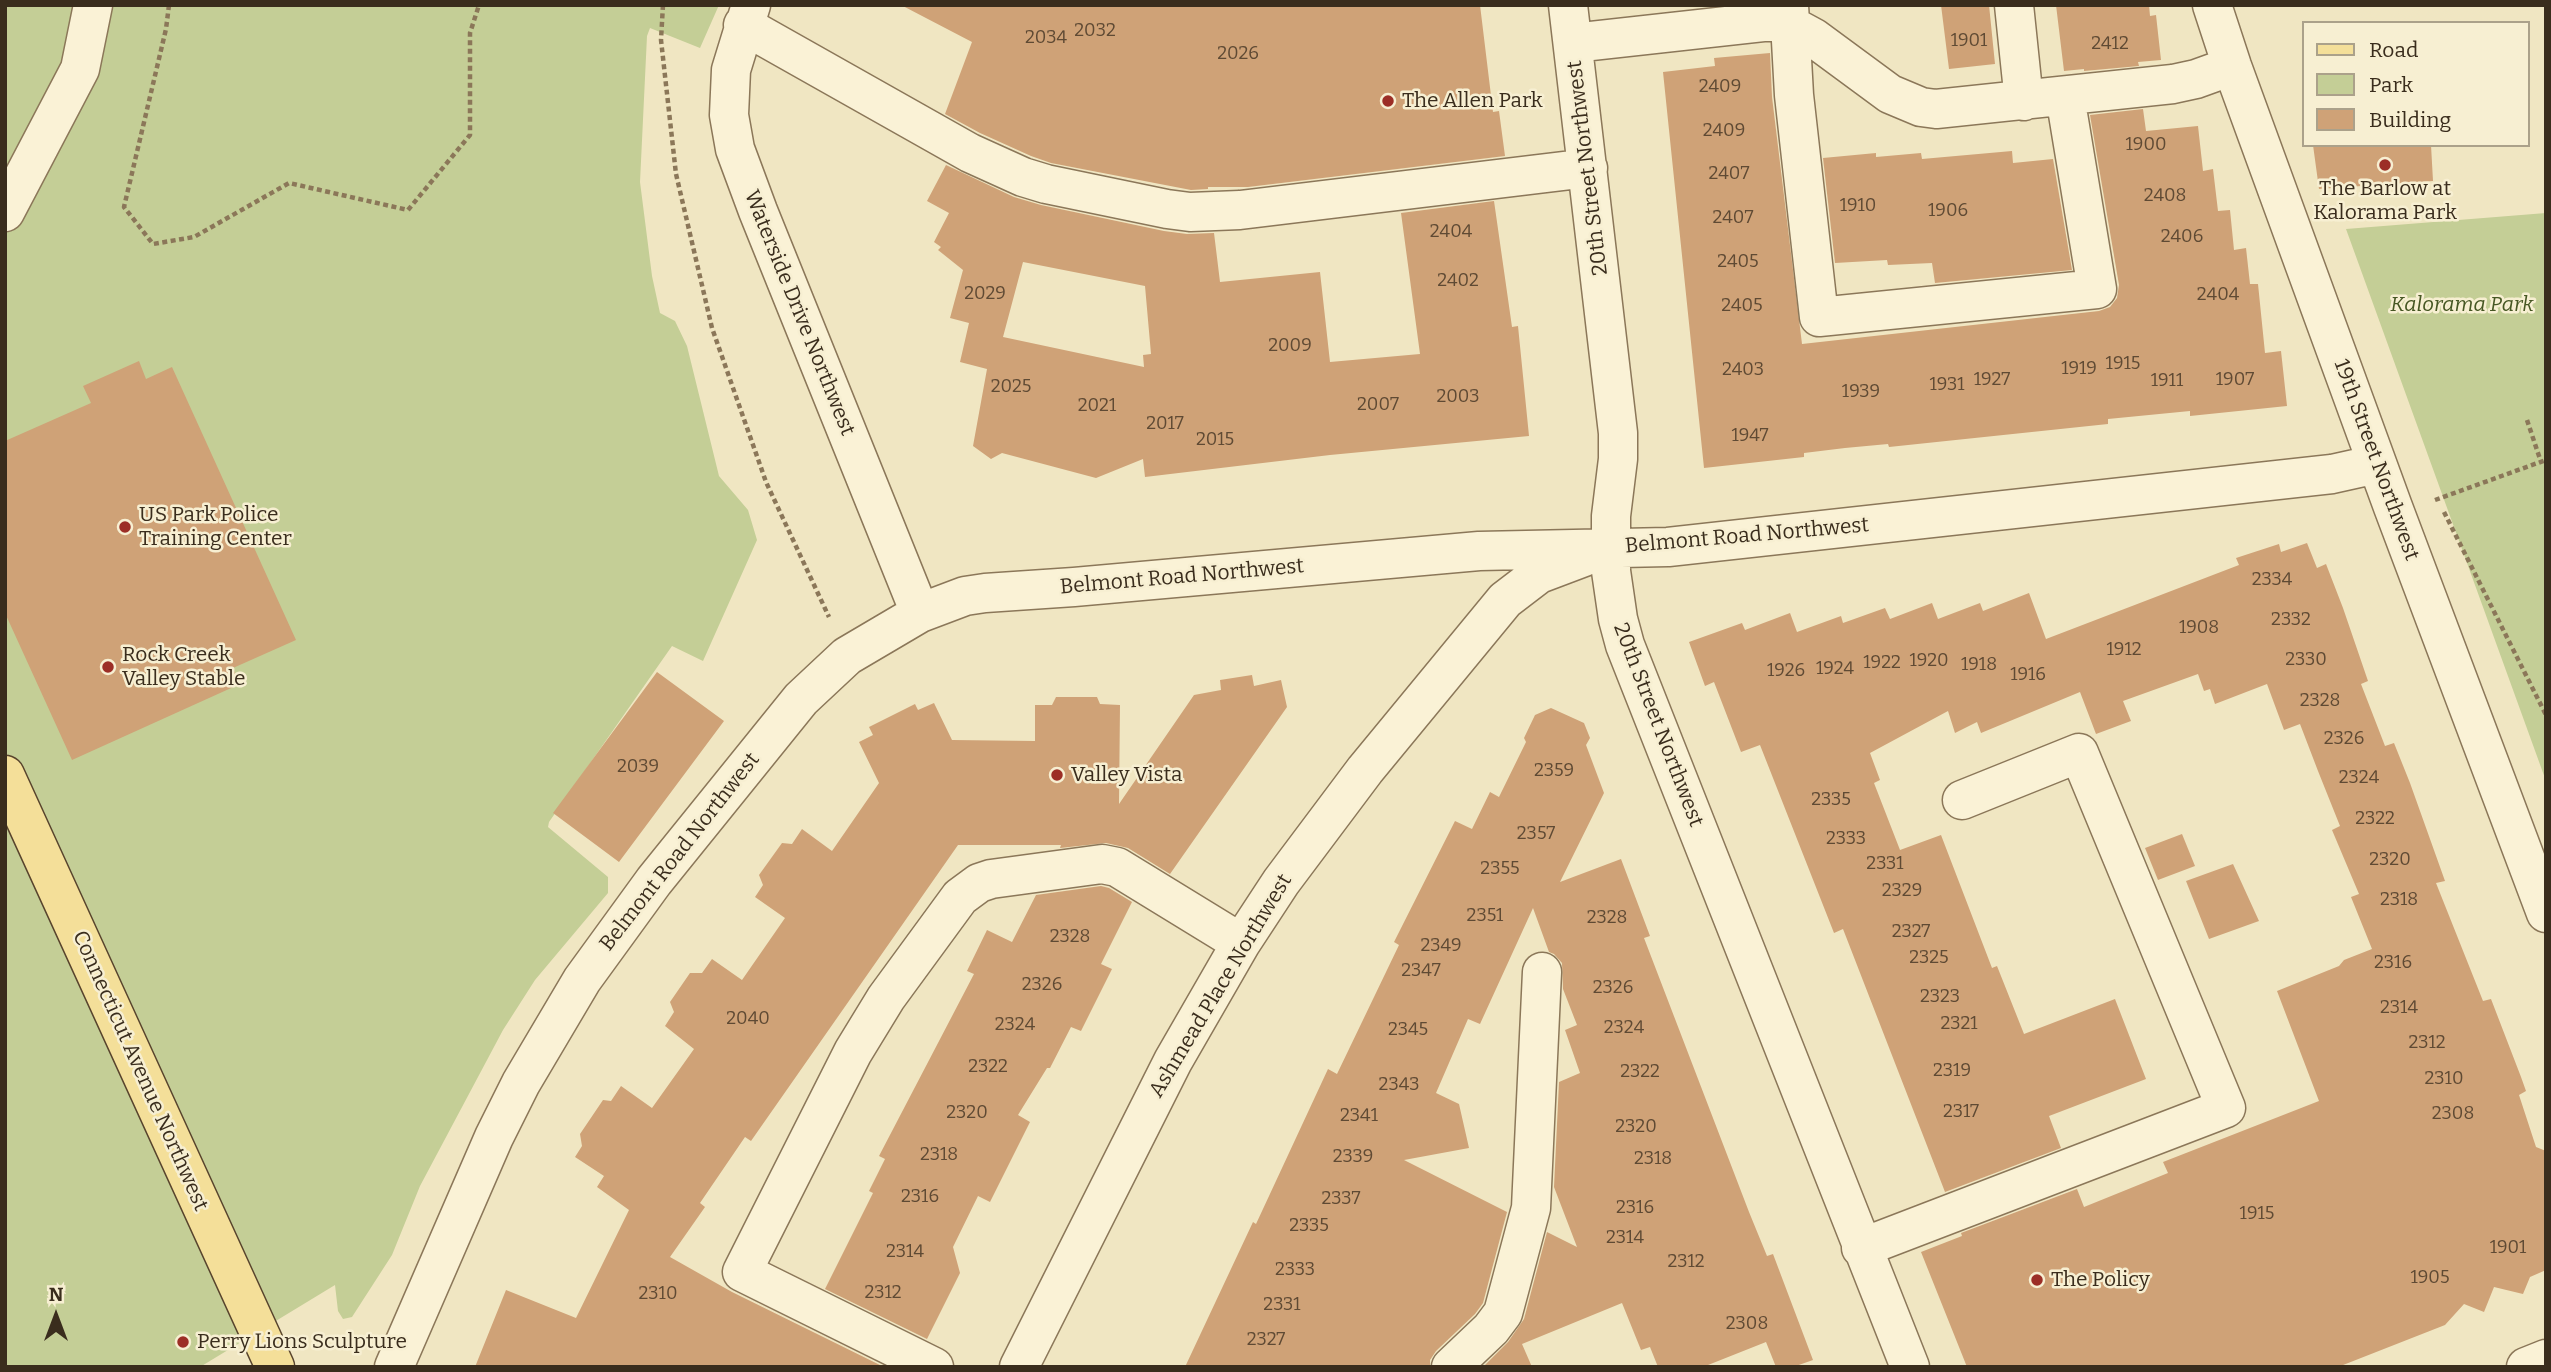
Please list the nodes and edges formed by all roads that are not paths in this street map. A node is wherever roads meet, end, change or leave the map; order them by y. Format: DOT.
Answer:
graph roads {
  1 [pos="93,5"];
  2 [pos="1568,5"];
  3 [pos="2014,5"];
  4 [pos="2212,5"];
  5 [pos="747,15"];
  6 [pos="1789,15"];
  7 [pos="1573,43"];
  8 [pos="2232,66"];
  9 [pos="2065,96"];
  10 [pos="2024,101"];
  11 [pos="1588,167"];
  12 [pos="5,212"];
  13 [pos="2377,464"];
  14 [pos="1611,549"];
  15 [pos="919,613"];
  16 [pos="5,775"];
  17 [pos="1962,800"];
  18 [pos="2546,914"];
  19 [pos="1241,943"];
  20 [pos="1542,971"];
  21 [pos="1861,1248"];
  22 [pos="2546,1359"];
  23 [pos="275,1367"];
  24 [pos="394,1367"];
  25 [pos="934,1367"];
  26 [pos="1019,1367"];
  27 [pos="1451,1367"];
  28 [pos="1910,1367"];
  29 [pos="2526,1367"];
  1 -- 12 [label="street"];
  2 -- 7 [label="street, 20th Street Northwest"];
  3 -- 10 [label="street"];
  4 -- 8 [label="street, 19th Street Northwest"];
  5 -- 11 [label="street"];
  5 -- 15 [label="street, Waterside Drive Northwest"];
  6 -- 7 [label="street"];
  6 -- 9 [label="street"];
  6 -- 10 [label="street"];
  7 -- 11 [label="street, 20th Street Northwest"];
  8 -- 9 [label="street"];
  8 -- 13 [label="street, 19th Street Northwest"];
  9 -- 10 [label="street"];
  11 -- 14 [label="street, 20th Street Northwest"];
  13 -- 14 [label="street, Belmont Road Northwest"];
  13 -- 18 [label="street, 19th Street Northwest"];
  14 -- 15 [label="street, Belmont Road Northwest"];
  14 -- 19 [label="street, Ashmead Place Northwest"];
  14 -- 21 [label="street, 20th Street Northwest"];
  15 -- 24 [label="street, Belmont Road Northwest"];
  16 -- 23 [label="main road, Connecticut Avenue Northwest"];
  17 -- 21 [label="street"];
  19 -- 25 [label="street"];
  19 -- 26 [label="street, Ashmead Place Northwest"];
  20 -- 27 [label="street"];
  21 -- 28 [label="street, 20th Street Northwest"];
  22 -- 29 [label="street"];
}
